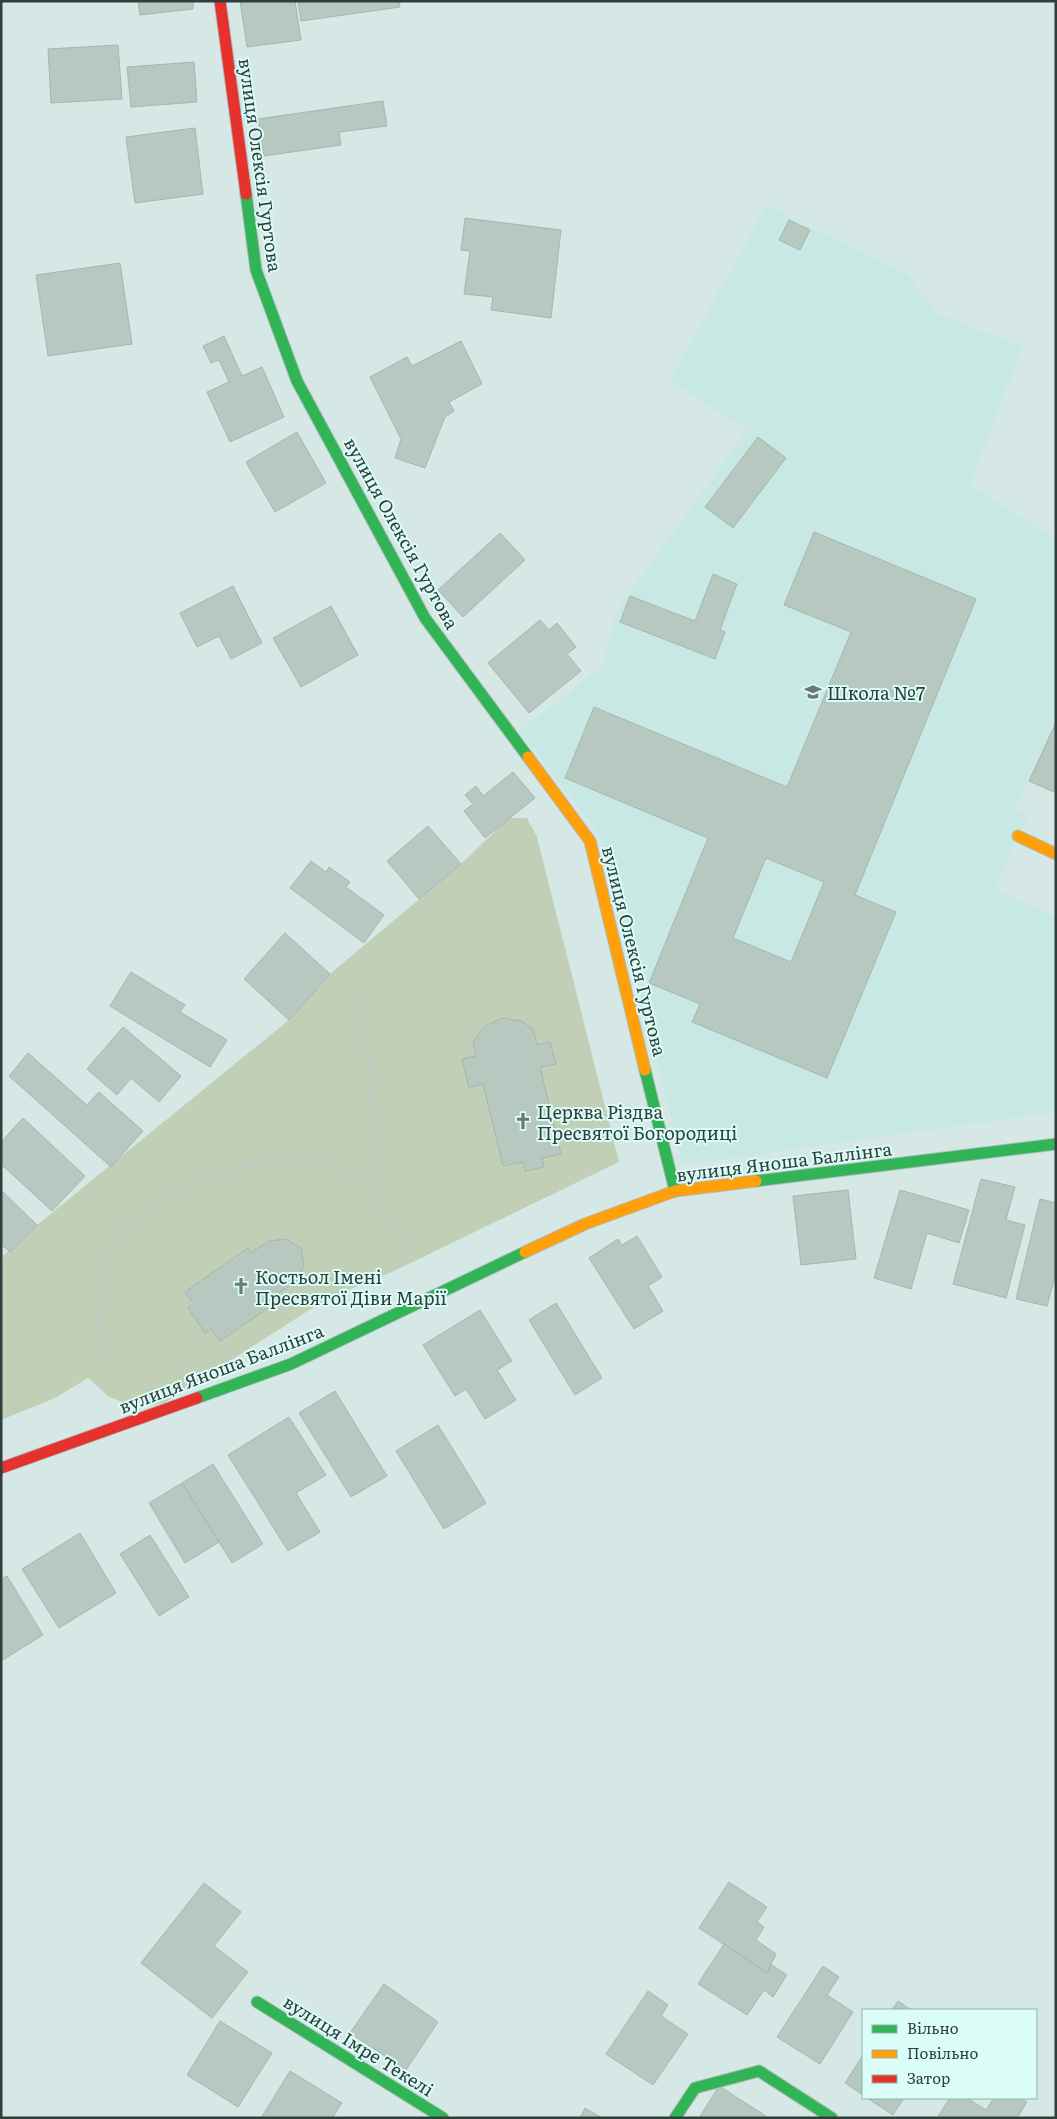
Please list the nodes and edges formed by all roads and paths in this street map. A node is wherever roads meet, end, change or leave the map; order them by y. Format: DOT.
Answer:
graph roads {
  1 [pos="220,1"];
  2 [pos="1018,836"];
  3 [pos="1056,854"];
  4 [pos="351,993"];
  5 [pos="1056,1144"];
  6 [pos="675,1191"];
  7 [pos="379,1204"];
  8 [pos="409,1251"];
  9 [pos="117,1365"];
  10 [pos="1,1468"];
  11 [pos="258,2002"];
  12 [pos="443,2118"];
  13 [pos="675,2118"];
  14 [pos="832,2118"];
  1 -- 6 [label="street, вулиця Олексія Гуртова"];
  2 -- 3 [label="street"];
  4 -- 7 [label="path"];
  5 -- 6 [label="street, вулиця Яноша Баллінга"];
  6 -- 10 [label="street, вулиця Яноша Баллінга"];
  7 -- 8 [label="path"];
  7 -- 9 [label="path"];
  11 -- 12 [label="street, вулиця Імре Текелі"];
  13 -- 14 [label="street"];
}
